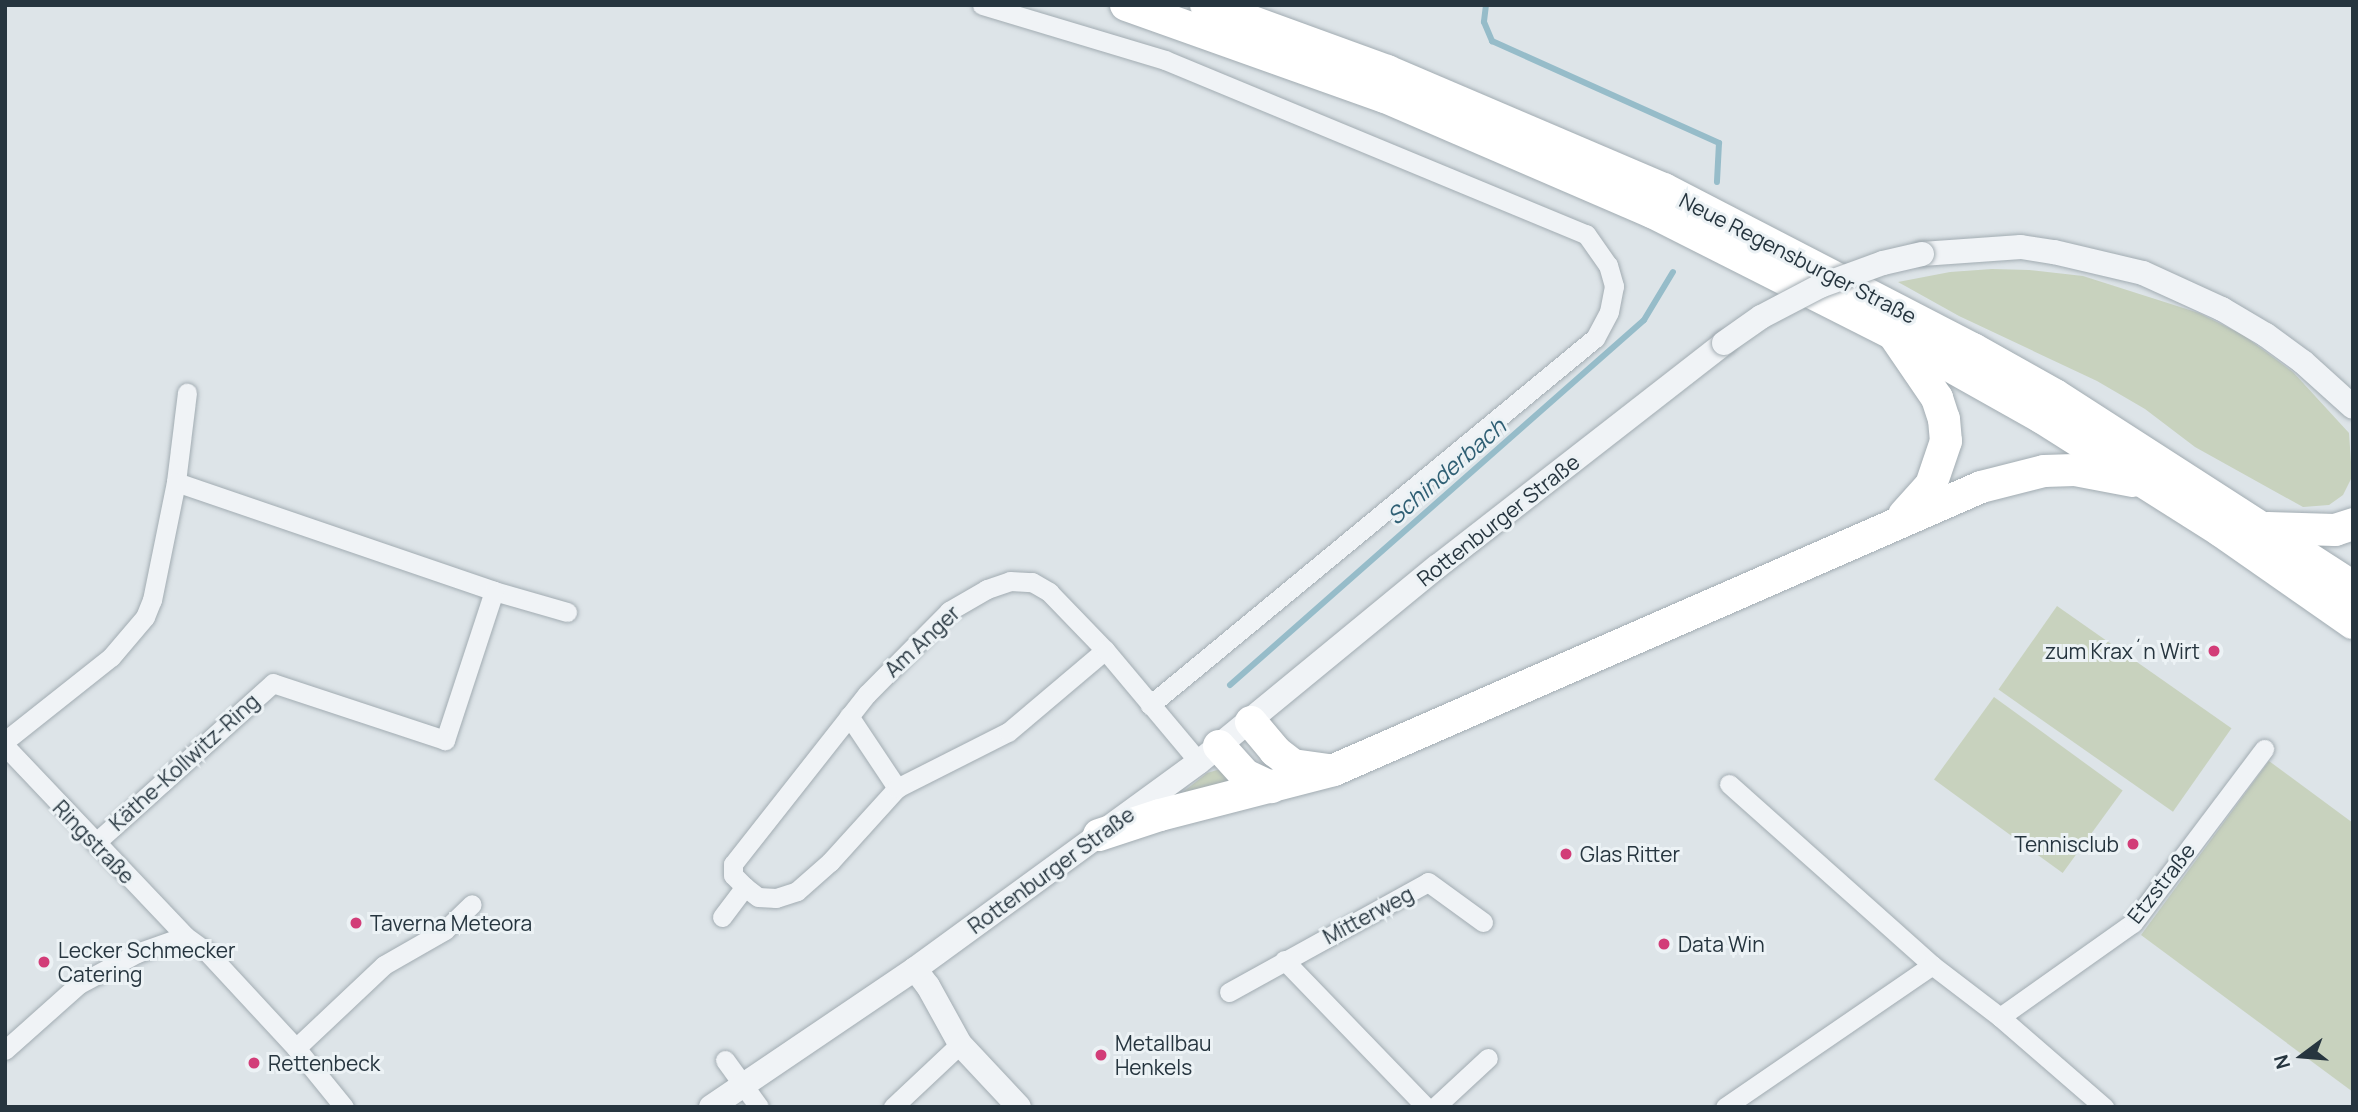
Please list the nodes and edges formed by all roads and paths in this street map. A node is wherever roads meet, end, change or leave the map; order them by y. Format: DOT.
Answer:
graph roads {
  1 [pos="982,5"];
  2 [pos="1126,5"];
  3 [pos="1206,5"];
  4 [pos="1894,334"];
  5 [pos="187,393"];
  6 [pos="2353,407"];
  7 [pos="176,482"];
  8 [pos="2152,485"];
  9 [pos="2353,524"];
  10 [pos="1894,526"];
  11 [pos="2265,528"];
  12 [pos="2353,587"];
  13 [pos="494,592"];
  14 [pos="567,612"];
  15 [pos="2353,623"];
  16 [pos="1105,650"];
  17 [pos="1150,705"];
  18 [pos="849,716"];
  19 [pos="1251,722"];
  20 [pos="5,744"];
  21 [pos="2264,749"];
  22 [pos="1209,754"];
  23 [pos="1334,770"];
  24 [pos="1729,784"];
  25 [pos="1271,787"];
  26 [pos="897,788"];
  27 [pos="1099,835"];
  28 [pos="95,843"];
  29 [pos="745,887"];
  30 [pos="472,904"];
  31 [pos="722,917"];
  32 [pos="1483,922"];
  33 [pos="185,936"];
  34 [pos="1284,960"];
  35 [pos="1931,965"];
  36 [pos="915,969"];
  37 [pos="1229,992"];
  38 [pos="2000,1017"];
  39 [pos="960,1044"];
  40 [pos="296,1048"];
  41 [pos="5,1050"];
  42 [pos="1488,1058"];
  43 [pos="725,1060"];
  44 [pos="741,1085"];
  45 [pos="344,1107"];
  46 [pos="711,1107"];
  47 [pos="760,1107"];
  48 [pos="893,1107"];
  49 [pos="1019,1107"];
  50 [pos="1426,1107"];
  51 [pos="1435,1107"];
  52 [pos="1725,1107"];
  53 [pos="2104,1107"];
  1 -- 17 [label="street"];
  2 -- 4 [label="highway"];
  3 -- 11 [label="highway, Neue Regensburger Straße"];
  4 -- 8 [label="highway"];
  4 -- 10 [label="highway"];
  5 -- 7 [label="street"];
  6 -- 19 [label="street, Rottenburger Straße, bridge"];
  7 -- 13 [label="street"];
  7 -- 20 [label="street"];
  8 -- 10 [label="highway"];
  8 -- 15 [label="highway"];
  9 -- 11 [label="highway"];
  10 -- 23 [label="highway"];
  11 -- 12 [label="highway, Neue Regensburger Straße"];
  13 -- 14 [label="street"];
  13 -- 28 [label="street, Käthe-Kollwitz-Ring"];
  16 -- 17 [label="street, Am Anger"];
  16 -- 18 [label="street, Am Anger"];
  16 -- 26 [label="street"];
  17 -- 22 [label="street, Am Anger"];
  18 -- 26 [label="street"];
  18 -- 29 [label="street, Am Anger"];
  19 -- 22 [label="street, Rottenburger Straße"];
  19 -- 23 [label="highway"];
  20 -- 28 [label="street, Ringstraße"];
  21 -- 38 [label="street, Etzstraße"];
  22 -- 25 [label="highway"];
  22 -- 27 [label="street, Rottenburger Straße"];
  23 -- 25 [label="highway"];
  24 -- 35 [label="street"];
  25 -- 27 [label="highway"];
  26 -- 29 [label="street"];
  27 -- 36 [label="street, Rottenburger Straße"];
  28 -- 33 [label="street, Ringstraße"];
  29 -- 31 [label="street"];
  30 -- 40 [label="street"];
  32 -- 34 [label="street, Mitterweg"];
  33 -- 40 [label="street, Ringstraße"];
  33 -- 41 [label="street"];
  34 -- 37 [label="street, Mitterweg"];
  34 -- 50 [label="street"];
  35 -- 38 [label="street"];
  35 -- 52 [label="street"];
  36 -- 39 [label="street"];
  36 -- 44 [label="street, Rottenburger Straße"];
  38 -- 53 [label="street"];
  39 -- 48 [label="street"];
  39 -- 49 [label="street"];
  40 -- 45 [label="street, Ringstraße"];
  42 -- 51 [label="street"];
  43 -- 44 [label="street"];
  44 -- 46 [label="street, Rottenburger Straße"];
  44 -- 47 [label="street"];
}
